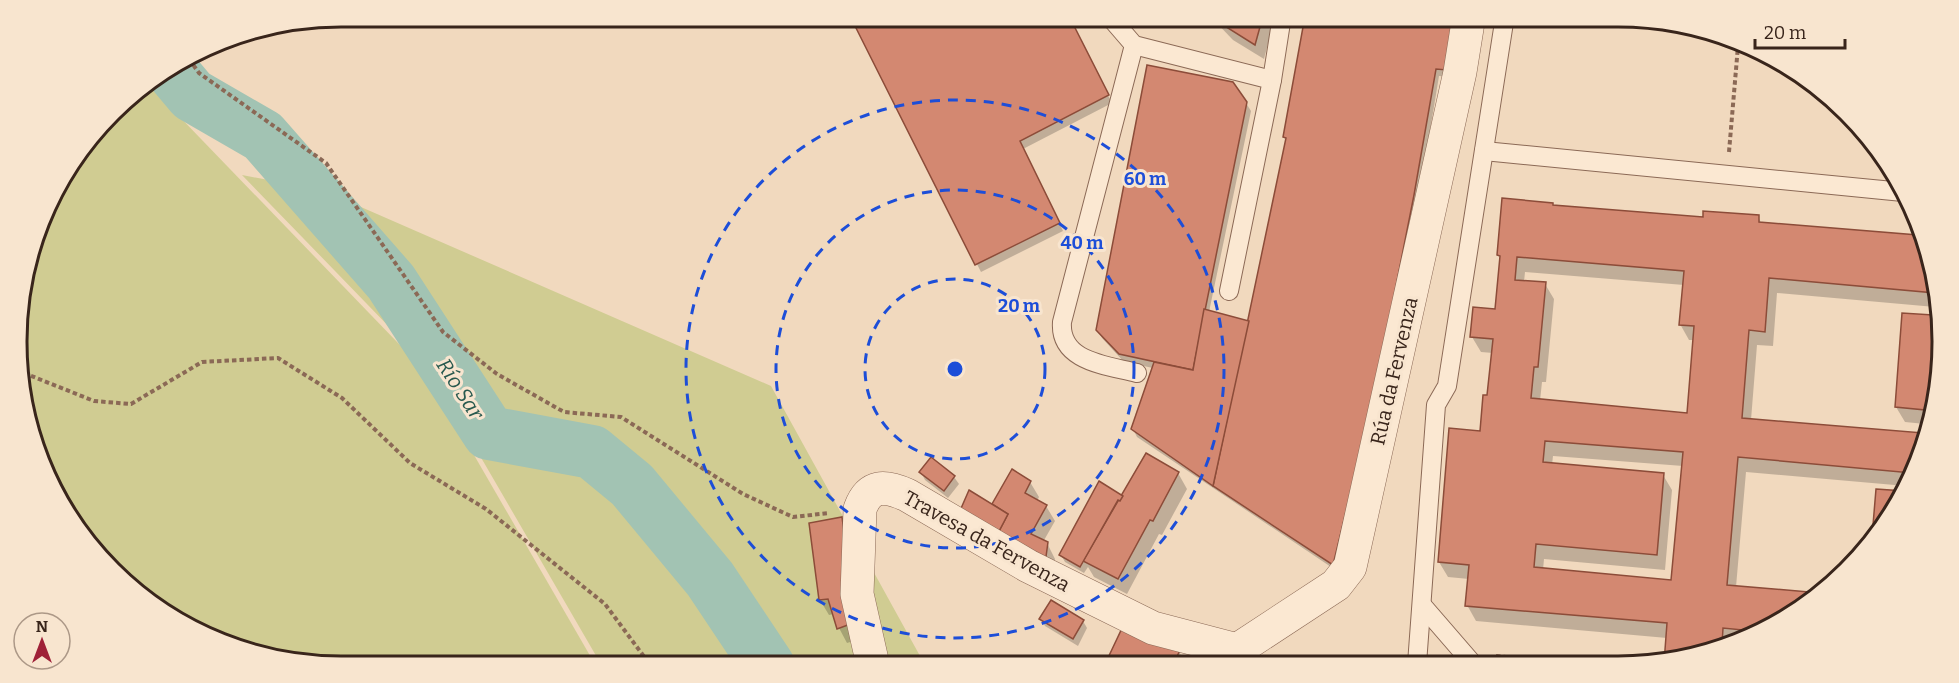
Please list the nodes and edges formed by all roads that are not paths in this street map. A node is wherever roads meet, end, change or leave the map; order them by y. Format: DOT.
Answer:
graph roads {
  1 [pos="1118,27"];
  2 [pos="1280,27"];
  3 [pos="1467,27"];
  4 [pos="1503,27"];
  5 [pos="1134,45"];
  6 [pos="1272,80"];
  7 [pos="1484,151"];
  8 [pos="1894,191"];
  9 [pos="1229,291"];
  10 [pos="1137,373"];
  11 [pos="1422,605"];
  12 [pos="871,656"];
  13 [pos="1227,656"];
  14 [pos="1231,656"];
  15 [pos="1418,656"];
  16 [pos="1466,656"];
  1 -- 5 [label="lane"];
  2 -- 6 [label="lane"];
  3 -- 14 [label="street, Rúa da Fervenza"];
  4 -- 7 [label="lane"];
  5 -- 6 [label="lane"];
  5 -- 10 [label="lane"];
  6 -- 9 [label="lane"];
  7 -- 8 [label="lane"];
  7 -- 11 [label="lane"];
  11 -- 15 [label="lane"];
  11 -- 16 [label="lane"];
  12 -- 13 [label="street, Travesa da Fervenza"];
}
